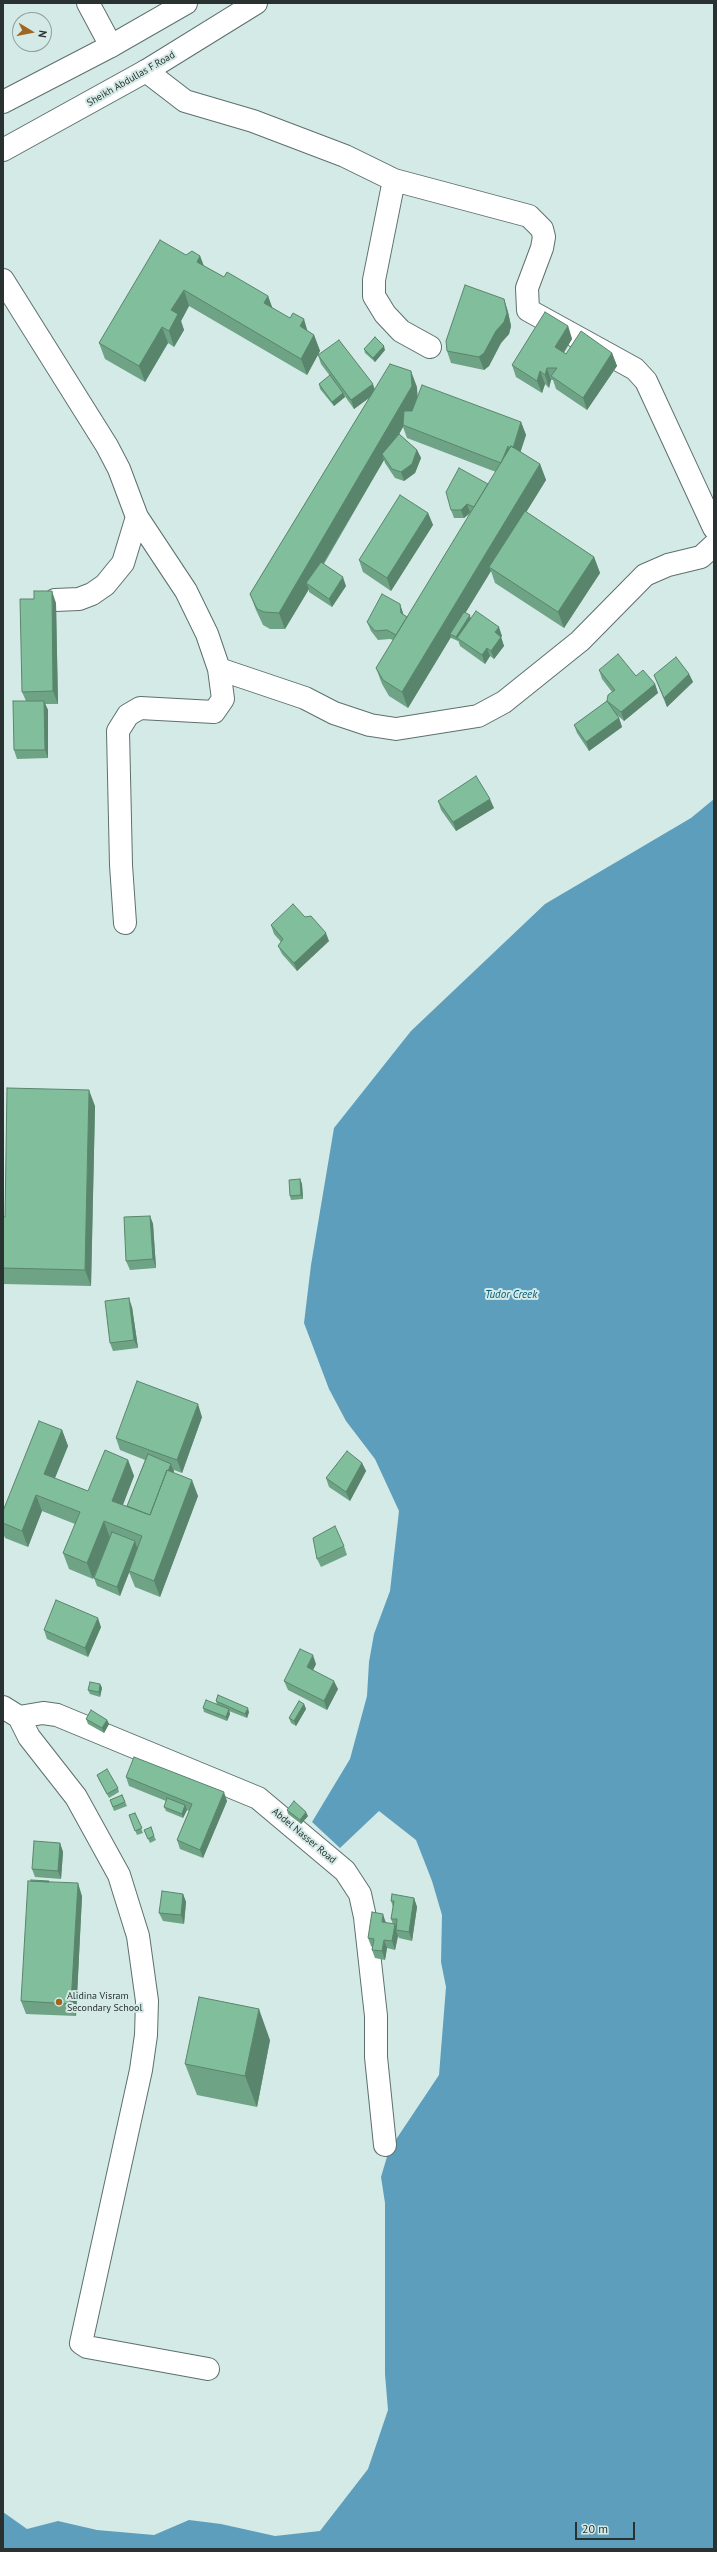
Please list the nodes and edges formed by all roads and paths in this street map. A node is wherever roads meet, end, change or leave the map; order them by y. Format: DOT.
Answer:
graph roads {
  1 [pos="88,3"];
  2 [pos="186,3"];
  3 [pos="256,3"];
  4 [pos="111,46"];
  5 [pos="146,71"];
  6 [pos="3,102"];
  7 [pos="3,150"];
  8 [pos="394,180"];
  9 [pos="3,280"];
  10 [pos="430,348"];
  11 [pos="137,517"];
  12 [pos="712,518"];
  13 [pos="714,545"];
  14 [pos="55,600"];
  15 [pos="219,670"];
  16 [pos="125,923"];
  17 [pos="11,1712"];
  18 [pos="385,2145"];
  19 [pos="208,2369"];
  1 -- 4 [label="street"];
  2 -- 4 [label="street"];
  3 -- 5 [label="street, Sheikh Abdullas F.Road"];
  4 -- 6 [label="street"];
  5 -- 7 [label="street, Sheikh Abdullas F.Road"];
  5 -- 8 [label="street"];
  8 -- 10 [label="street"];
  8 -- 12 [label="street"];
  9 -- 11 [label="street"];
  11 -- 14 [label="street"];
  11 -- 15 [label="street"];
  13 -- 15 [label="street"];
  15 -- 16 [label="street"];
  17 -- 18 [label="street, Abdel Nasser Road"];
  17 -- 19 [label="street"];
}
